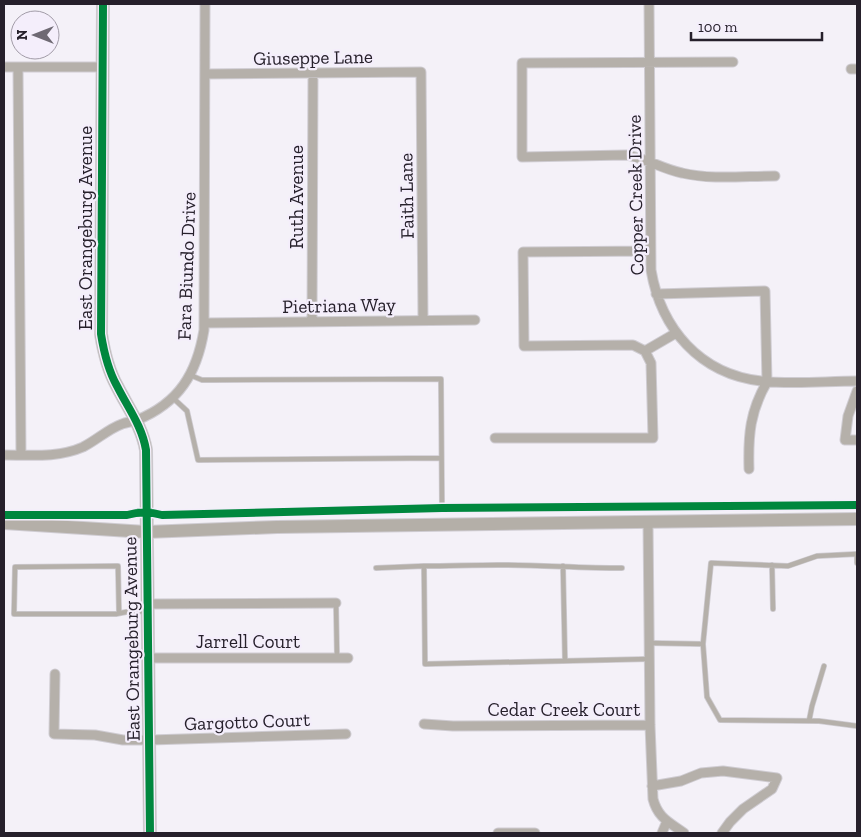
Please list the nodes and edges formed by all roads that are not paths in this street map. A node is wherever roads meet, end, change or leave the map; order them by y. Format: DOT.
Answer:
graph roads {
  1 [pos="103,4"];
  2 [pos="205,4"];
  3 [pos="648,4"];
  4 [pos="733,62"];
  5 [pos="649,63"];
  6 [pos="4,67"];
  7 [pos="18,68"];
  8 [pos="101,68"];
  9 [pos="421,72"];
  10 [pos="313,73"];
  11 [pos="205,74"];
  12 [pos="650,161"];
  13 [pos="775,176"];
  14 [pos="650,251"];
  15 [pos="656,294"];
  16 [pos="423,320"];
  17 [pos="475,320"];
  18 [pos="312,321"];
  19 [pos="204,323"];
  20 [pos="676,333"];
  21 [pos="645,351"];
  22 [pos="190,375"];
  23 [pos="857,381"];
  24 [pos="767,382"];
  25 [pos="857,391"];
  26 [pos="173,398"];
  27 [pos="136,420"];
  28 [pos="495,438"];
  29 [pos="857,440"];
  30 [pos="4,455"];
  31 [pos="21,455"];
  32 [pos="441,458"];
  33 [pos="750,469"];
  34 [pos="442,508"];
  35 [pos="857,520"];
  36 [pos="648,522"];
  37 [pos="4,523"];
  38 [pos="146,532"];
  39 [pos="857,554"];
  40 [pos="857,563"];
  41 [pos="424,566"];
  42 [pos="563,566"];
  43 [pos="772,566"];
  44 [pos="376,568"];
  45 [pos="622,568"];
  46 [pos="336,603"];
  47 [pos="148,608"];
  48 [pos="773,609"];
  49 [pos="119,613"];
  50 [pos="649,643"];
  51 [pos="703,644"];
  52 [pos="337,657"];
  53 [pos="149,658"];
  54 [pos="348,658"];
  55 [pos="650,659"];
  56 [pos="565,661"];
  57 [pos="824,666"];
  58 [pos="55,674"];
  59 [pos="809,721"];
  60 [pos="424,724"];
  61 [pos="650,725"];
  62 [pos="857,726"];
  63 [pos="346,734"];
  64 [pos="150,740"];
  65 [pos="652,786"];
  66 [pos="667,821"];
  67 [pos="150,833"];
  68 [pos="498,833"];
  69 [pos="535,833"];
  70 [pos="662,833"];
  71 [pos="684,833"];
  72 [pos="722,833"];
  1 -- 8 [label="main road, East Orangeburg Avenue"];
  2 -- 11 [label="street, Fara Biundo Drive"];
  3 -- 5 [label="street, Copper Creek Drive"];
  4 -- 5 [label="street"];
  5 -- 12 [label="street, Copper Creek Drive"];
  5 -- 12 [label="street"];
  6 -- 7 [label="street"];
  7 -- 8 [label="street"];
  7 -- 31 [label="street"];
  8 -- 27 [label="main road, East Orangeburg Avenue"];
  9 -- 10 [label="street, Giuseppe Lane"];
  9 -- 16 [label="street, Faith Lane"];
  10 -- 11 [label="street, Giuseppe Lane"];
  10 -- 18 [label="street, Ruth Avenue"];
  11 -- 19 [label="street, Fara Biundo Drive"];
  12 -- 13 [label="street"];
  12 -- 14 [label="street, Copper Creek Drive"];
  14 -- 15 [label="street, Copper Creek Drive"];
  14 -- 21 [label="street"];
  15 -- 20 [label="street, Copper Creek Drive"];
  15 -- 24 [label="street"];
  16 -- 17 [label="street, Pietriana Way"];
  16 -- 18 [label="street, Pietriana Way"];
  18 -- 19 [label="street, Pietriana Way"];
  19 -- 22 [label="street, Fara Biundo Drive"];
  20 -- 21 [label="street"];
  20 -- 24 [label="street, Copper Creek Drive"];
  21 -- 28 [label="street"];
  22 -- 26 [label="street, Fara Biundo Drive"];
  22 -- 32 [label="lane"];
  23 -- 24 [label="street, Copper Creek Drive"];
  24 -- 33 [label="street"];
  25 -- 29 [label="street"];
  26 -- 27 [label="street, Fara Biundo Drive"];
  26 -- 32 [label="lane"];
  27 -- 31 [label="street, Fara Biundo Drive"];
  27 -- 38 [label="main road, East Orangeburg Avenue"];
  30 -- 31 [label="street, Fara Biundo Drive"];
  32 -- 34 [label="lane"];
  35 -- 36 [label="main road"];
  36 -- 38 [label="main road"];
  36 -- 50 [label="street, Cedar Creek Court"];
  37 -- 38 [label="main road"];
  38 -- 47 [label="main road, East Orangeburg Avenue"];
  39 -- 40 [label="lane"];
  39 -- 43 [label="lane"];
  41 -- 42 [label="lane"];
  41 -- 44 [label="lane"];
  41 -- 56 [label="lane"];
  42 -- 45 [label="lane"];
  42 -- 56 [label="lane"];
  43 -- 48 [label="lane"];
  43 -- 51 [label="lane"];
  46 -- 47 [label="street"];
  46 -- 52 [label="lane"];
  47 -- 49 [label="lane"];
  47 -- 53 [label="main road, East Orangeburg Avenue"];
  49 -- 49 [label="lane"];
  50 -- 51 [label="lane"];
  50 -- 55 [label="street, Cedar Creek Court"];
  51 -- 59 [label="lane"];
  52 -- 53 [label="street, Jarrell Court"];
  52 -- 54 [label="street, Jarrell Court"];
  53 -- 64 [label="main road, East Orangeburg Avenue"];
  55 -- 56 [label="lane"];
  55 -- 61 [label="street, Cedar Creek Court"];
  57 -- 59 [label="lane"];
  58 -- 64 [label="street, Gargotto Court"];
  59 -- 62 [label="lane"];
  60 -- 61 [label="street, Cedar Creek Court"];
  61 -- 65 [label="street"];
  63 -- 64 [label="street, Gargotto Court"];
  64 -- 67 [label="main road, East Orangeburg Avenue"];
  65 -- 66 [label="street"];
  65 -- 72 [label="street"];
  66 -- 70 [label="street"];
  66 -- 71 [label="street"];
  68 -- 69 [label="street"];
}
